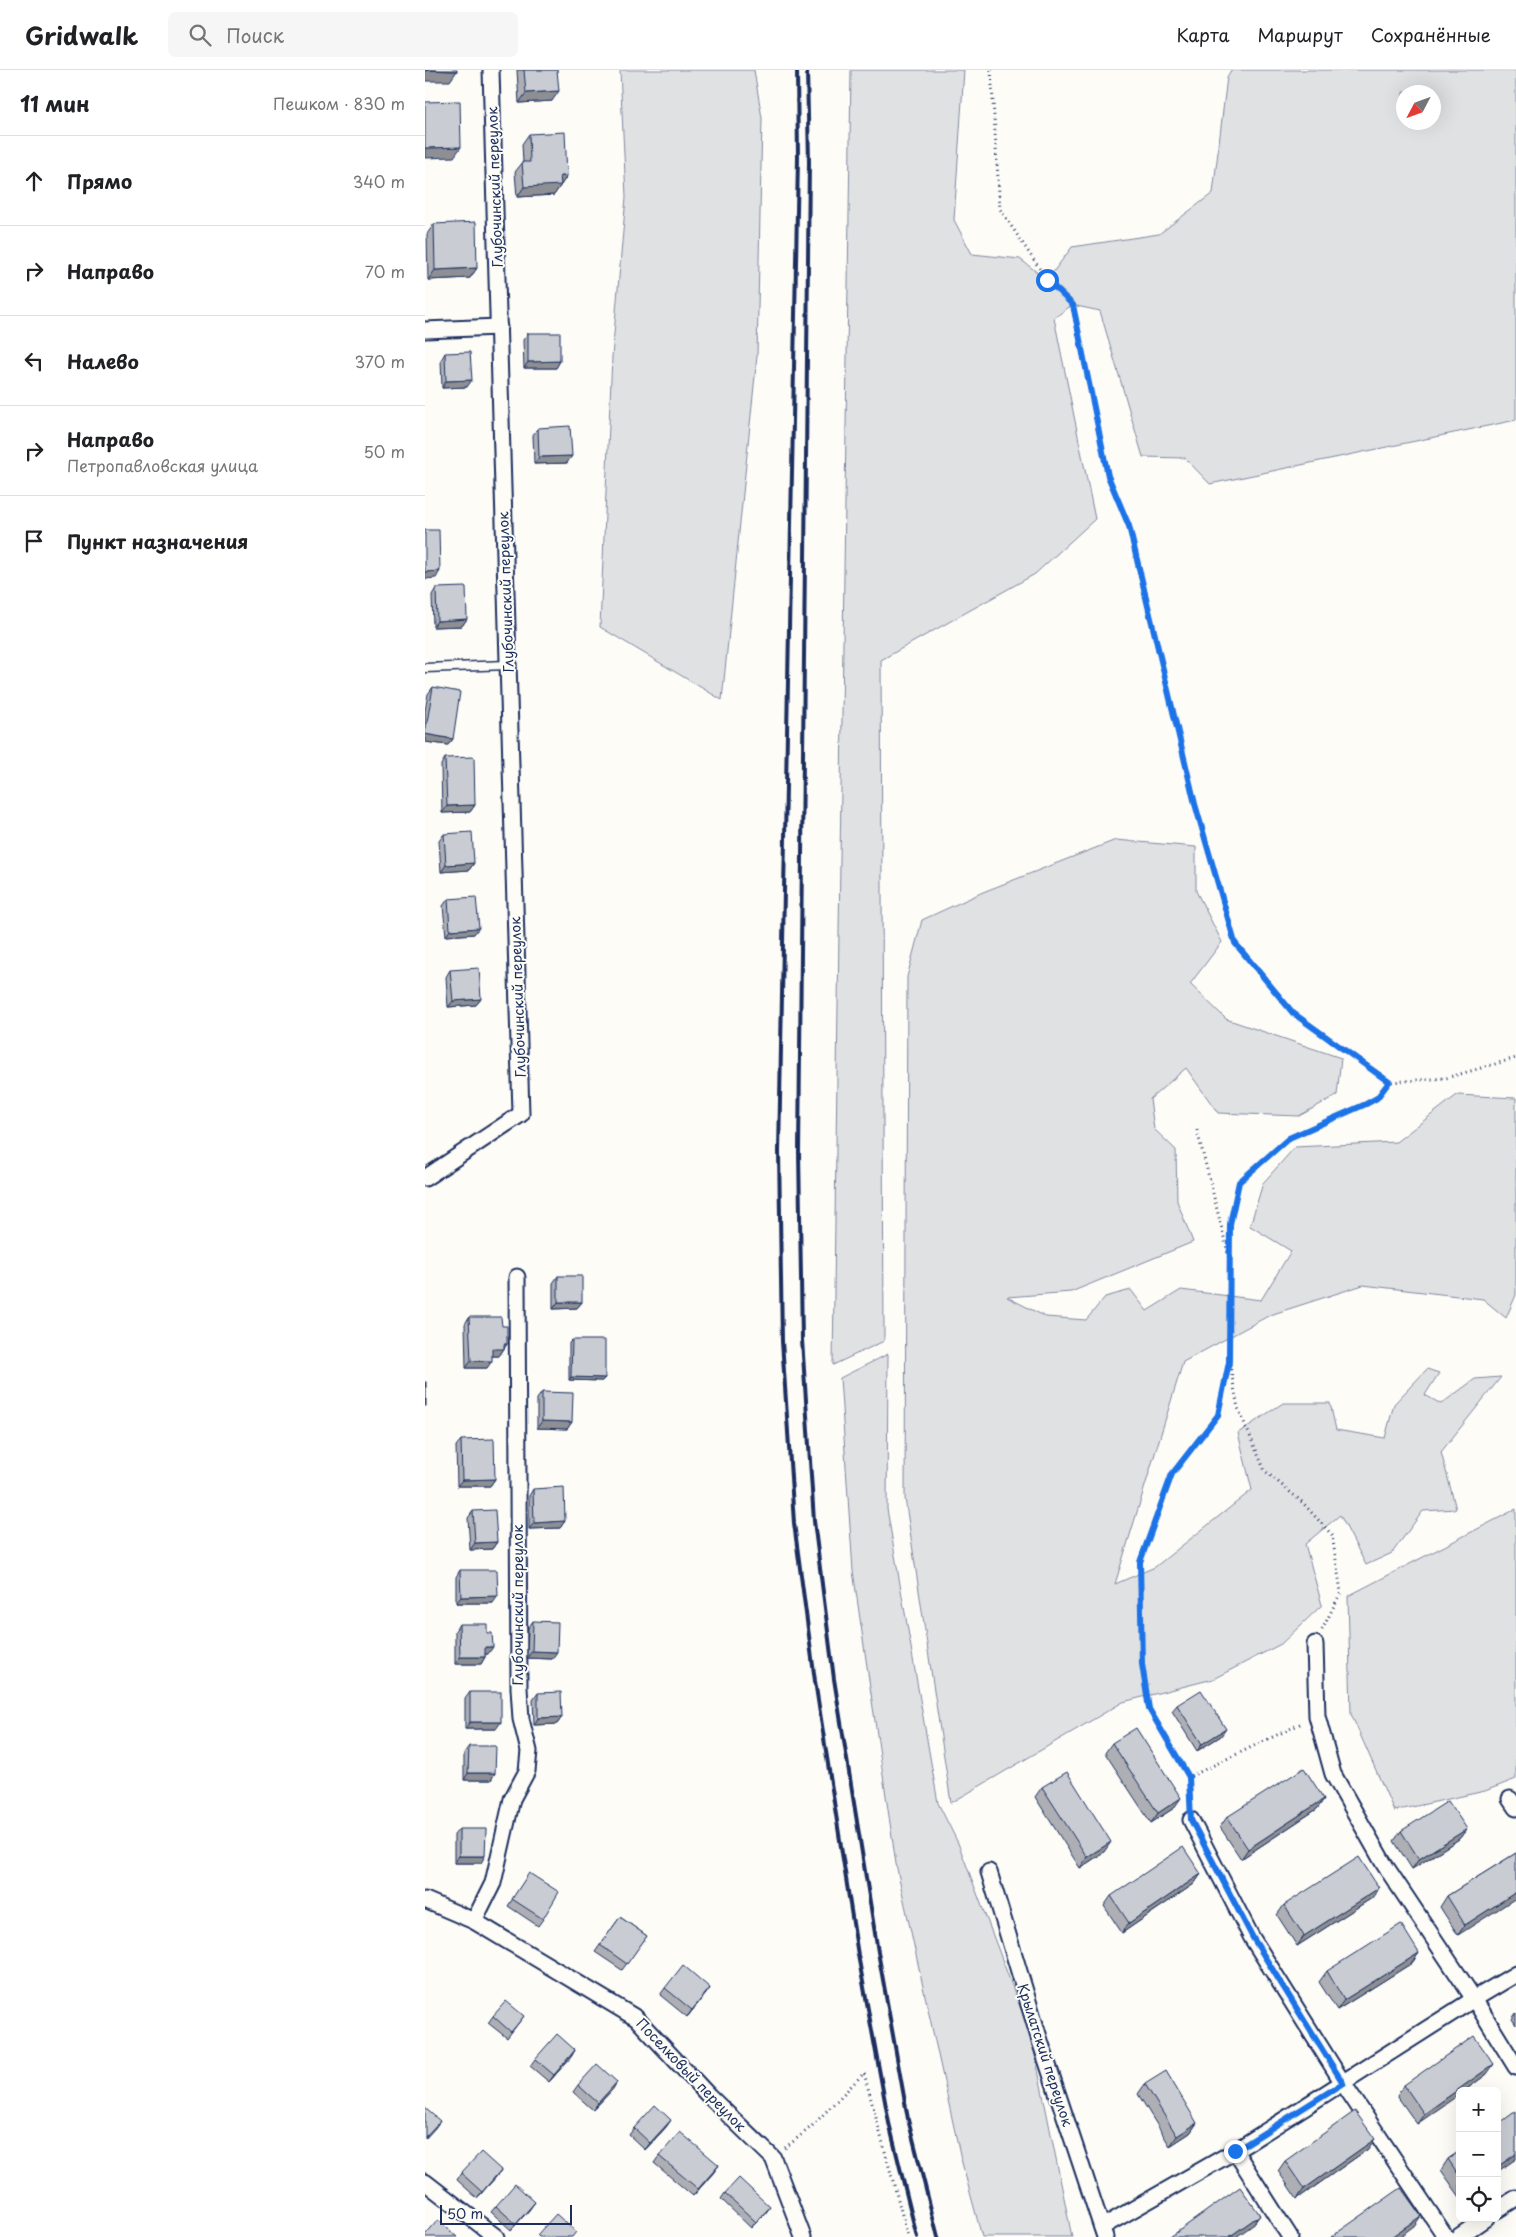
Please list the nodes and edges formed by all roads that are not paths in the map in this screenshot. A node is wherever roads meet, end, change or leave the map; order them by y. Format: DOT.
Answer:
graph roads {
  1 [pos="491,70"];
  2 [pos="499,327"];
  3 [pos="425,330"];
  4 [pos="508,665"];
  5 [pos="425,668"];
  6 [pos="425,1178"];
  7 [pos="517,1277"];
  8 [pos="1315,1644"];
  9 [pos="1191,1820"];
  10 [pos="989,1872"];
  11 [pos="425,1900"];
  12 [pos="474,1921"];
  13 [pos="1516,1974"];
  14 [pos="1474,1999"];
  15 [pos="1516,2067"];
  16 [pos="1343,2083"];
  17 [pos="1235,2151"];
  18 [pos="425,2182"];
  19 [pos="1516,2198"];
  20 [pos="1501,2207"];
  21 [pos="1480,2222"];
  22 [pos="1103,2232"];
  23 [pos="496,2237"];
  24 [pos="803,2237"];
  25 [pos="1290,2237"];
  26 [pos="1446,2237"];
  27 [pos="1458,2237"];
  1 -- 2 [label="street, Глубочинский переулок"];
  2 -- 3 [label="street"];
  2 -- 4 [label="street, Глубочинский переулок"];
  4 -- 5 [label="lane"];
  4 -- 6 [label="street, Глубочинский переулок"];
  7 -- 12 [label="street, Глубочинский переулок"];
  8 -- 14 [label="street"];
  9 -- 16 [label="street"];
  10 -- 22 [label="street, Крылатский переулок"];
  11 -- 12 [label="street, Поселковый переулок"];
  12 -- 24 [label="street, Поселковый переулок"];
  13 -- 14 [label="street"];
  14 -- 15 [label="street"];
  14 -- 16 [label="street"];
  16 -- 17 [label="street"];
  16 -- 26 [label="street"];
  17 -- 22 [label="street"];
  17 -- 25 [label="street"];
  18 -- 23 [label="street"];
  19 -- 20 [label="street"];
  21 -- 27 [label="street"];
}
